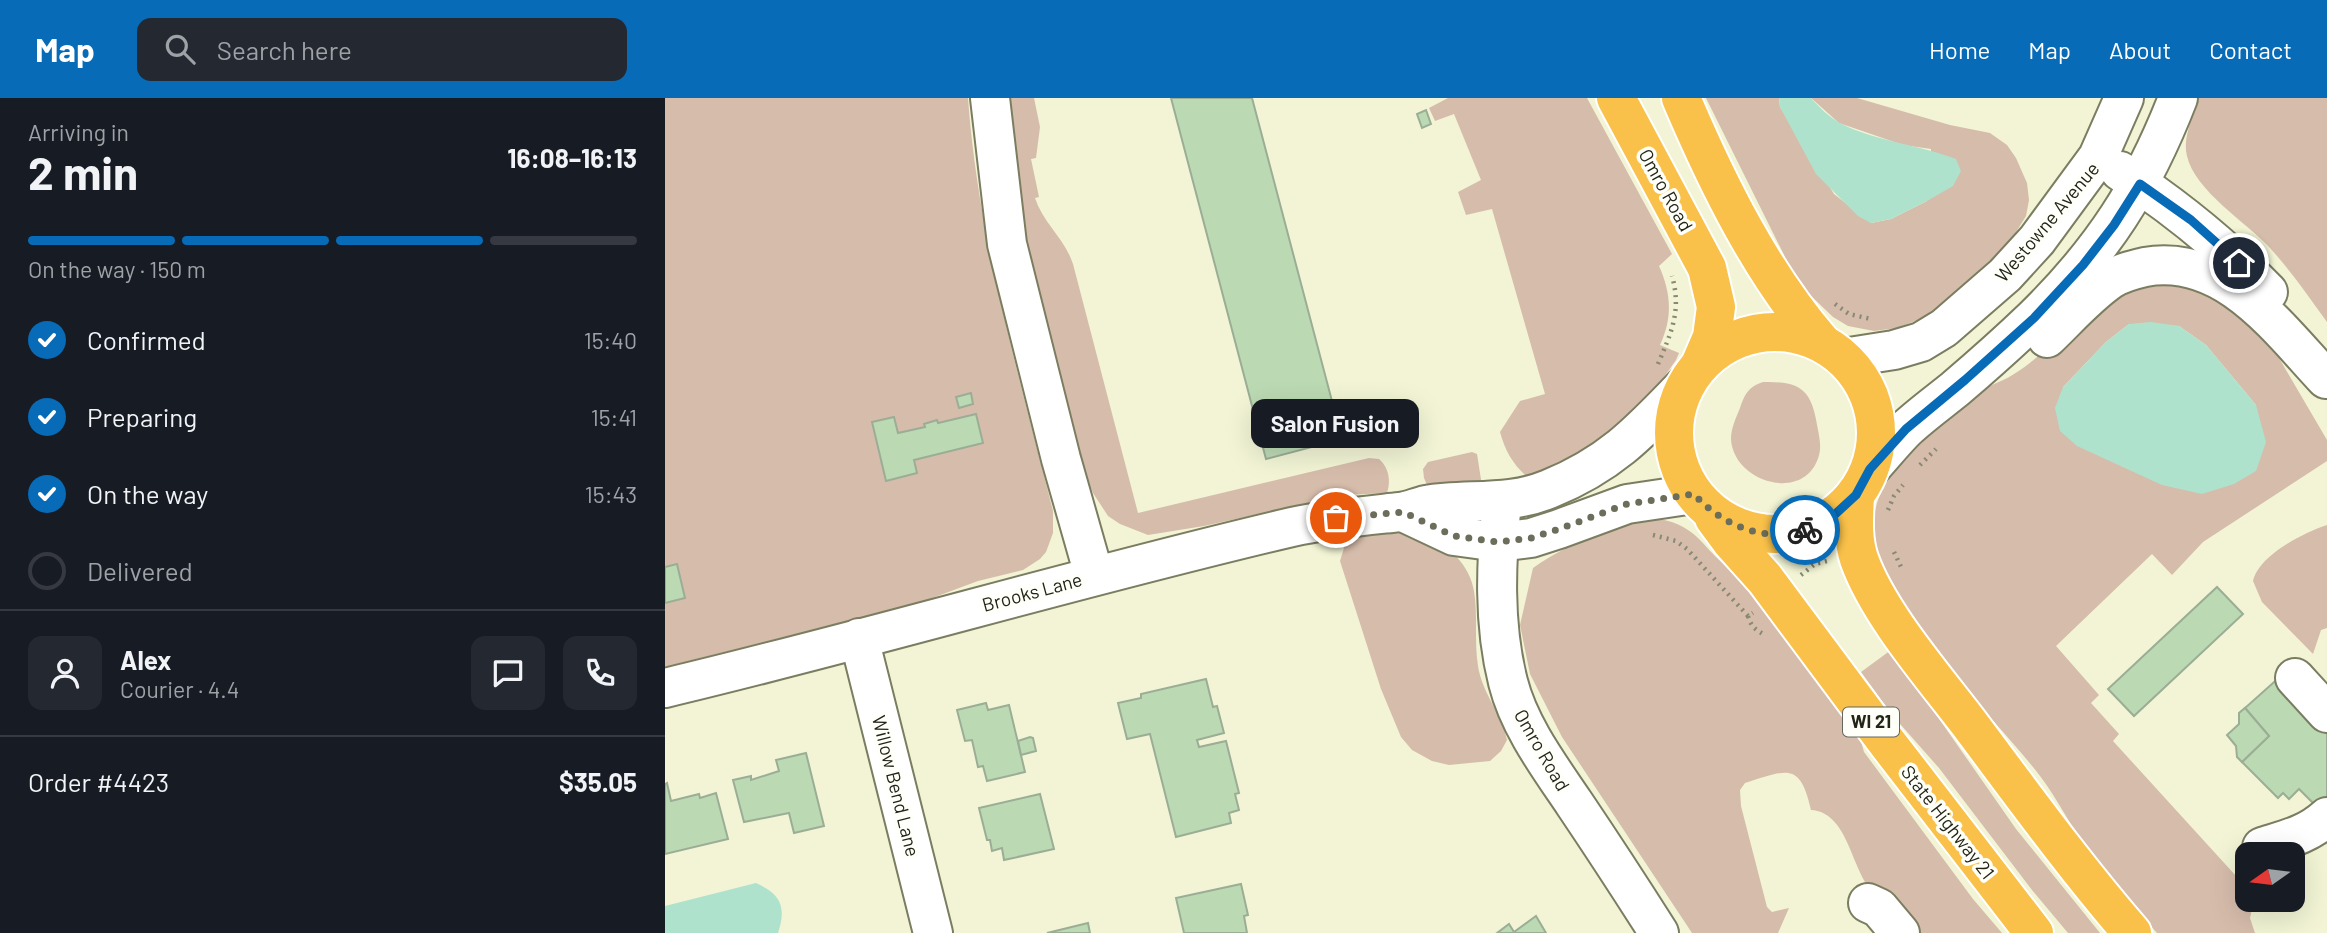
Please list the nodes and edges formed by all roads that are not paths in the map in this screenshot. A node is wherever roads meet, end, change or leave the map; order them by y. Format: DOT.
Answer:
graph roads {
  1 [pos="990,98"];
  2 [pos="1616,98"];
  3 [pos="1681,98"];
  4 [pos="2124,98"];
  5 [pos="2178,98"];
  6 [pos="2098,157"];
  7 [pos="2140,184"];
  8 [pos="1833,351"];
  9 [pos="1681,373"];
  10 [pos="1965,380"];
  11 [pos="2327,380"];
  12 [pos="1863,482"];
  13 [pos="1502,501"];
  14 [pos="1701,503"];
  15 [pos="1403,512"];
  16 [pos="1498,542"];
  17 [pos="1094,575"];
  18 [pos="859,638"];
  19 [pos="2295,678"];
  20 [pos="665,688"];
  21 [pos="2327,713"];
  22 [pos="2327,817"];
  23 [pos="2280,842"];
  24 [pos="1868,903"];
  25 [pos="933,933"];
  26 [pos="1659,933"];
  27 [pos="1900,933"];
  28 [pos="2034,933"];
  29 [pos="2132,933"];
  1 -- 17 [label="street"];
  2 -- 9 [label="highway, Omro Road"];
  3 -- 8 [label="highway"];
  4 -- 6 [label="street"];
  5 -- 7 [label="street"];
  6 -- 7 [label="street, Westowne Avenue"];
  6 -- 8 [label="street, Westowne Avenue"];
  7 -- 10 [label="street"];
  7 -- 11 [label="street, Westowne Avenue"];
  8 -- 9 [label="highway"];
  8 -- 12 [label="highway"];
  9 -- 13 [label="street, Omro Road"];
  9 -- 14 [label="highway"];
  10 -- 11 [label="street"];
  10 -- 12 [label="street"];
  12 -- 14 [label="highway"];
  12 -- 29 [label="highway"];
  13 -- 15 [label="street, Brooks Lane"];
  13 -- 16 [label="street, Omro Road"];
  14 -- 16 [label="street"];
  14 -- 28 [label="highway, State Highway 21 / WI 21"];
  15 -- 16 [label="street"];
  15 -- 17 [label="street, Brooks Lane"];
  16 -- 26 [label="street, Omro Road"];
  17 -- 18 [label="street, Brooks Lane"];
  18 -- 20 [label="street, Brooks Lane"];
  18 -- 25 [label="street, Willow Bend Lane"];
  19 -- 21 [label="street"];
  22 -- 23 [label="street"];
  24 -- 27 [label="street"];
}
